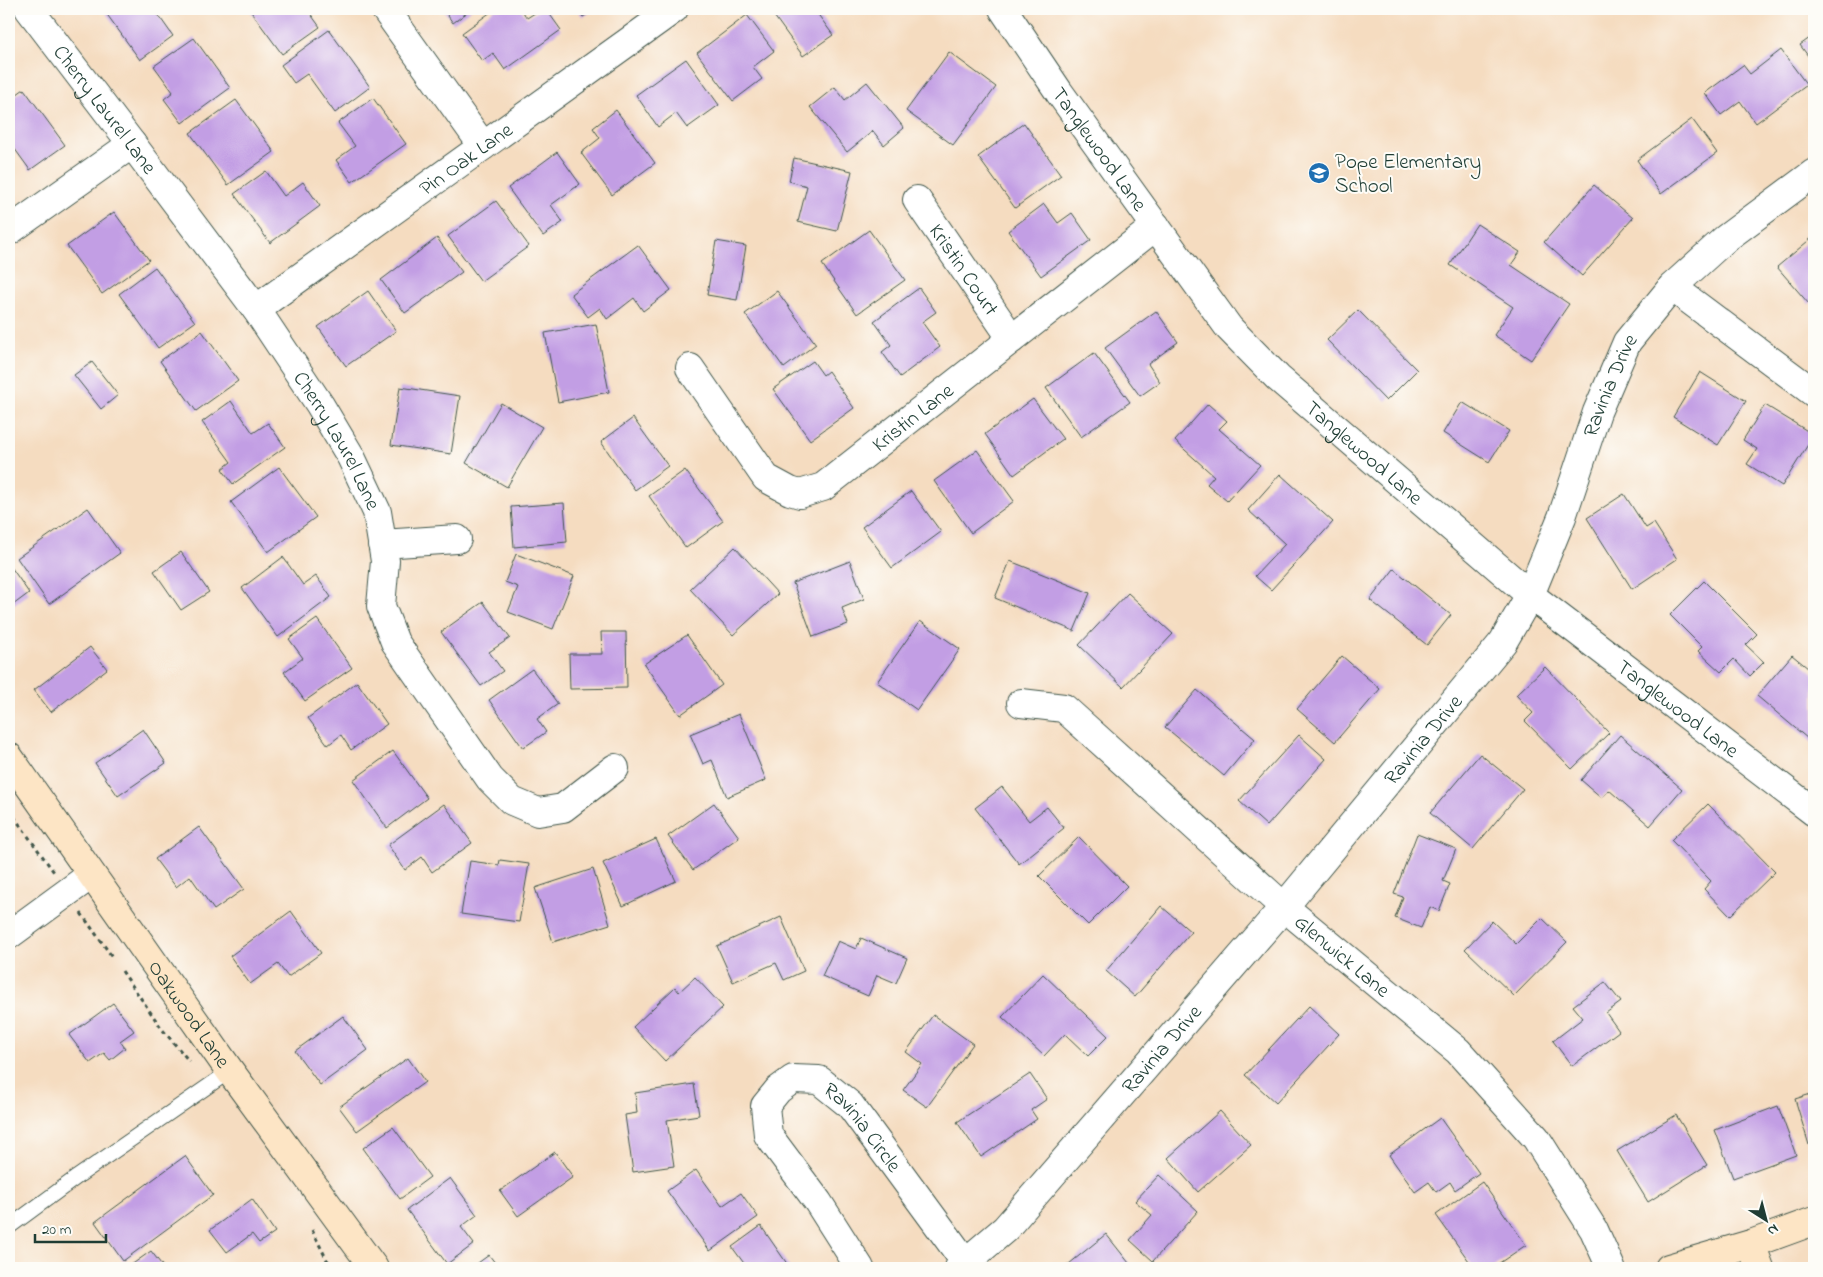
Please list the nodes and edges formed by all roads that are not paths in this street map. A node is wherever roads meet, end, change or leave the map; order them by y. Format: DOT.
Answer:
graph roads {
  1 [pos="29,9"];
  2 [pos="385,9"];
  3 [pos="674,9"];
  4 [pos="1009,11"];
  5 [pos="132,144"];
  6 [pos="483,146"];
  7 [pos="1814,173"];
  8 [pos="917,200"];
  9 [pos="1156,226"];
  10 [pos="9,231"];
  11 [pos="1672,287"];
  12 [pos="256,309"];
  13 [pos="1012,340"];
  14 [pos="690,368"];
  15 [pos="1814,393"];
  16 [pos="457,539"];
  17 [pos="382,544"];
  18 [pos="1530,595"];
  19 [pos="1021,703"];
  20 [pos="9,758"];
  21 [pos="615,768"];
  22 [pos="1814,812"];
  23 [pos="91,875"];
  24 [pos="1284,907"];
  25 [pos="9,935"];
  26 [pos="230,1071"];
  27 [pos="1814,1221"];
  28 [pos="9,1227"];
  29 [pos="1756,1256"];
  30 [pos="962,1266"];
  31 [pos="374,1268"];
  32 [pos="860,1268"];
  33 [pos="1611,1268"];
  34 [pos="1669,1268"];
  1 -- 5 [label="street, Cherry Laurel Lane"];
  2 -- 6 [label="street"];
  3 -- 6 [label="street, Pin Oak Lane"];
  4 -- 9 [label="street, Tanglewood Lane"];
  5 -- 10 [label="street"];
  5 -- 12 [label="street, Cherry Laurel Lane"];
  6 -- 12 [label="street, Pin Oak Lane"];
  7 -- 11 [label="street, Ravinia Drive"];
  8 -- 13 [label="street, Kristin Court"];
  9 -- 13 [label="street, Kristin Lane"];
  9 -- 18 [label="street, Tanglewood Lane"];
  11 -- 15 [label="street"];
  11 -- 18 [label="street, Ravinia Drive"];
  12 -- 17 [label="street, Cherry Laurel Lane"];
  13 -- 14 [label="street, Kristin Lane"];
  16 -- 17 [label="street"];
  17 -- 21 [label="street, Cherry Laurel Lane"];
  18 -- 22 [label="street, Tanglewood Lane"];
  18 -- 24 [label="street, Ravinia Drive"];
  19 -- 24 [label="street, Glenwick Lane"];
  20 -- 23 [label="street, Oakwood Lane"];
  23 -- 25 [label="street"];
  23 -- 26 [label="street, Oakwood Lane"];
  24 -- 30 [label="street, Ravinia Drive"];
  24 -- 33 [label="street, Glenwick Lane"];
  26 -- 28 [label="lane"];
  26 -- 31 [label="street, Oakwood Lane"];
  27 -- 29 [label="street"];
  29 -- 34 [label="street"];
  30 -- 32 [label="street, Ravinia Circle"];
}
